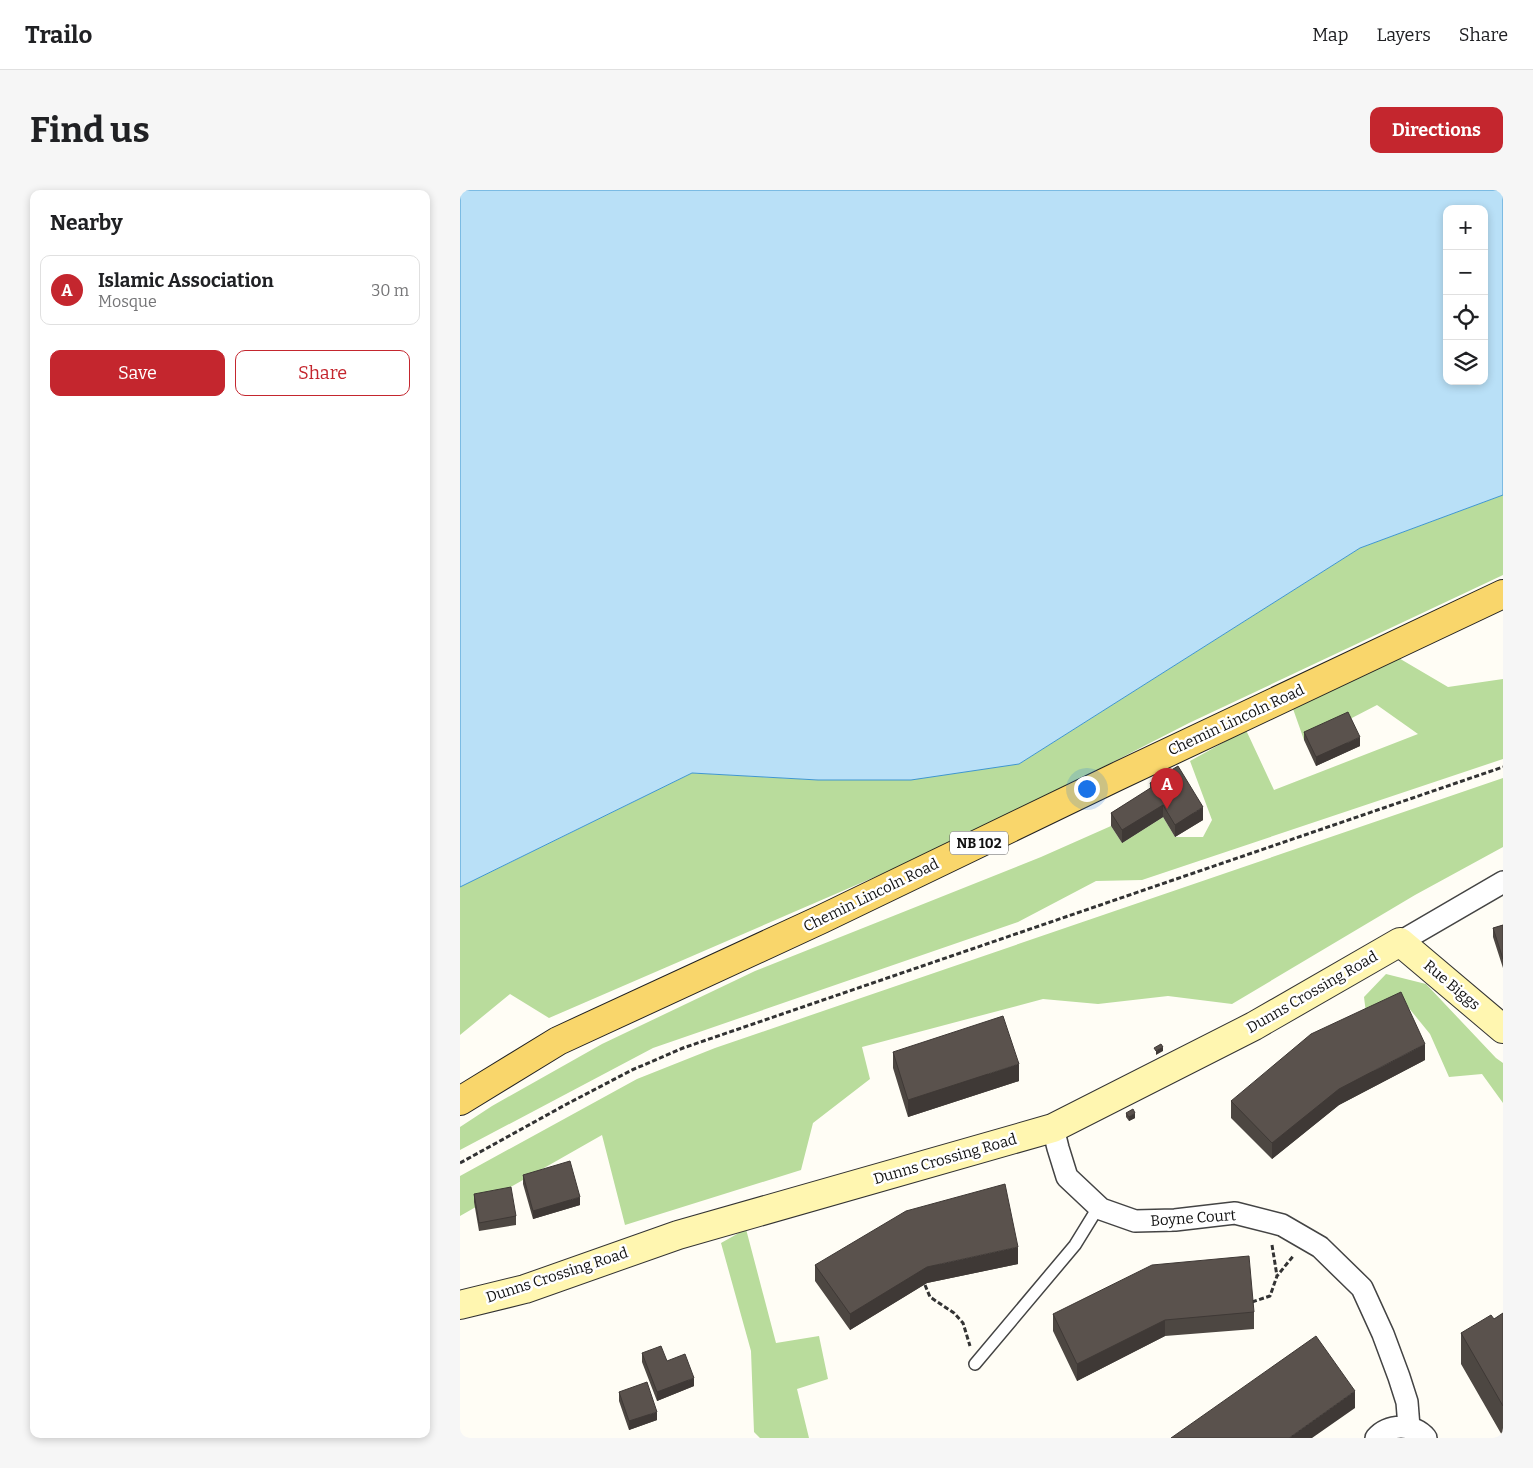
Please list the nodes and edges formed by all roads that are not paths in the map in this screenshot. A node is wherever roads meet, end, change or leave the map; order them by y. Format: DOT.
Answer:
graph roads {
  1 [pos="1503,594"];
  2 [pos="1503,882"];
  3 [pos="1400,942"];
  4 [pos="1503,1029"];
  5 [pos="460,1101"];
  6 [pos="1053,1128"];
  7 [pos="1098,1206"];
  8 [pos="460,1305"];
  9 [pos="975,1364"];
  10 [pos="1417,1433"];
  11 [pos="1376,1438"];
  1 -- 5 [label="main road, Chemin Lincoln Road / NB 102"];
  2 -- 3 [label="street"];
  3 -- 4 [label="street, Rue Biggs"];
  3 -- 6 [label="street, Dunns Crossing Road"];
  6 -- 7 [label="street, Boyne Court"];
  6 -- 8 [label="street, Dunns Crossing Road"];
  7 -- 9 [label="lane"];
  7 -- 10 [label="street, Boyne Court"];
  10 -- 11 [label="street"];
}
